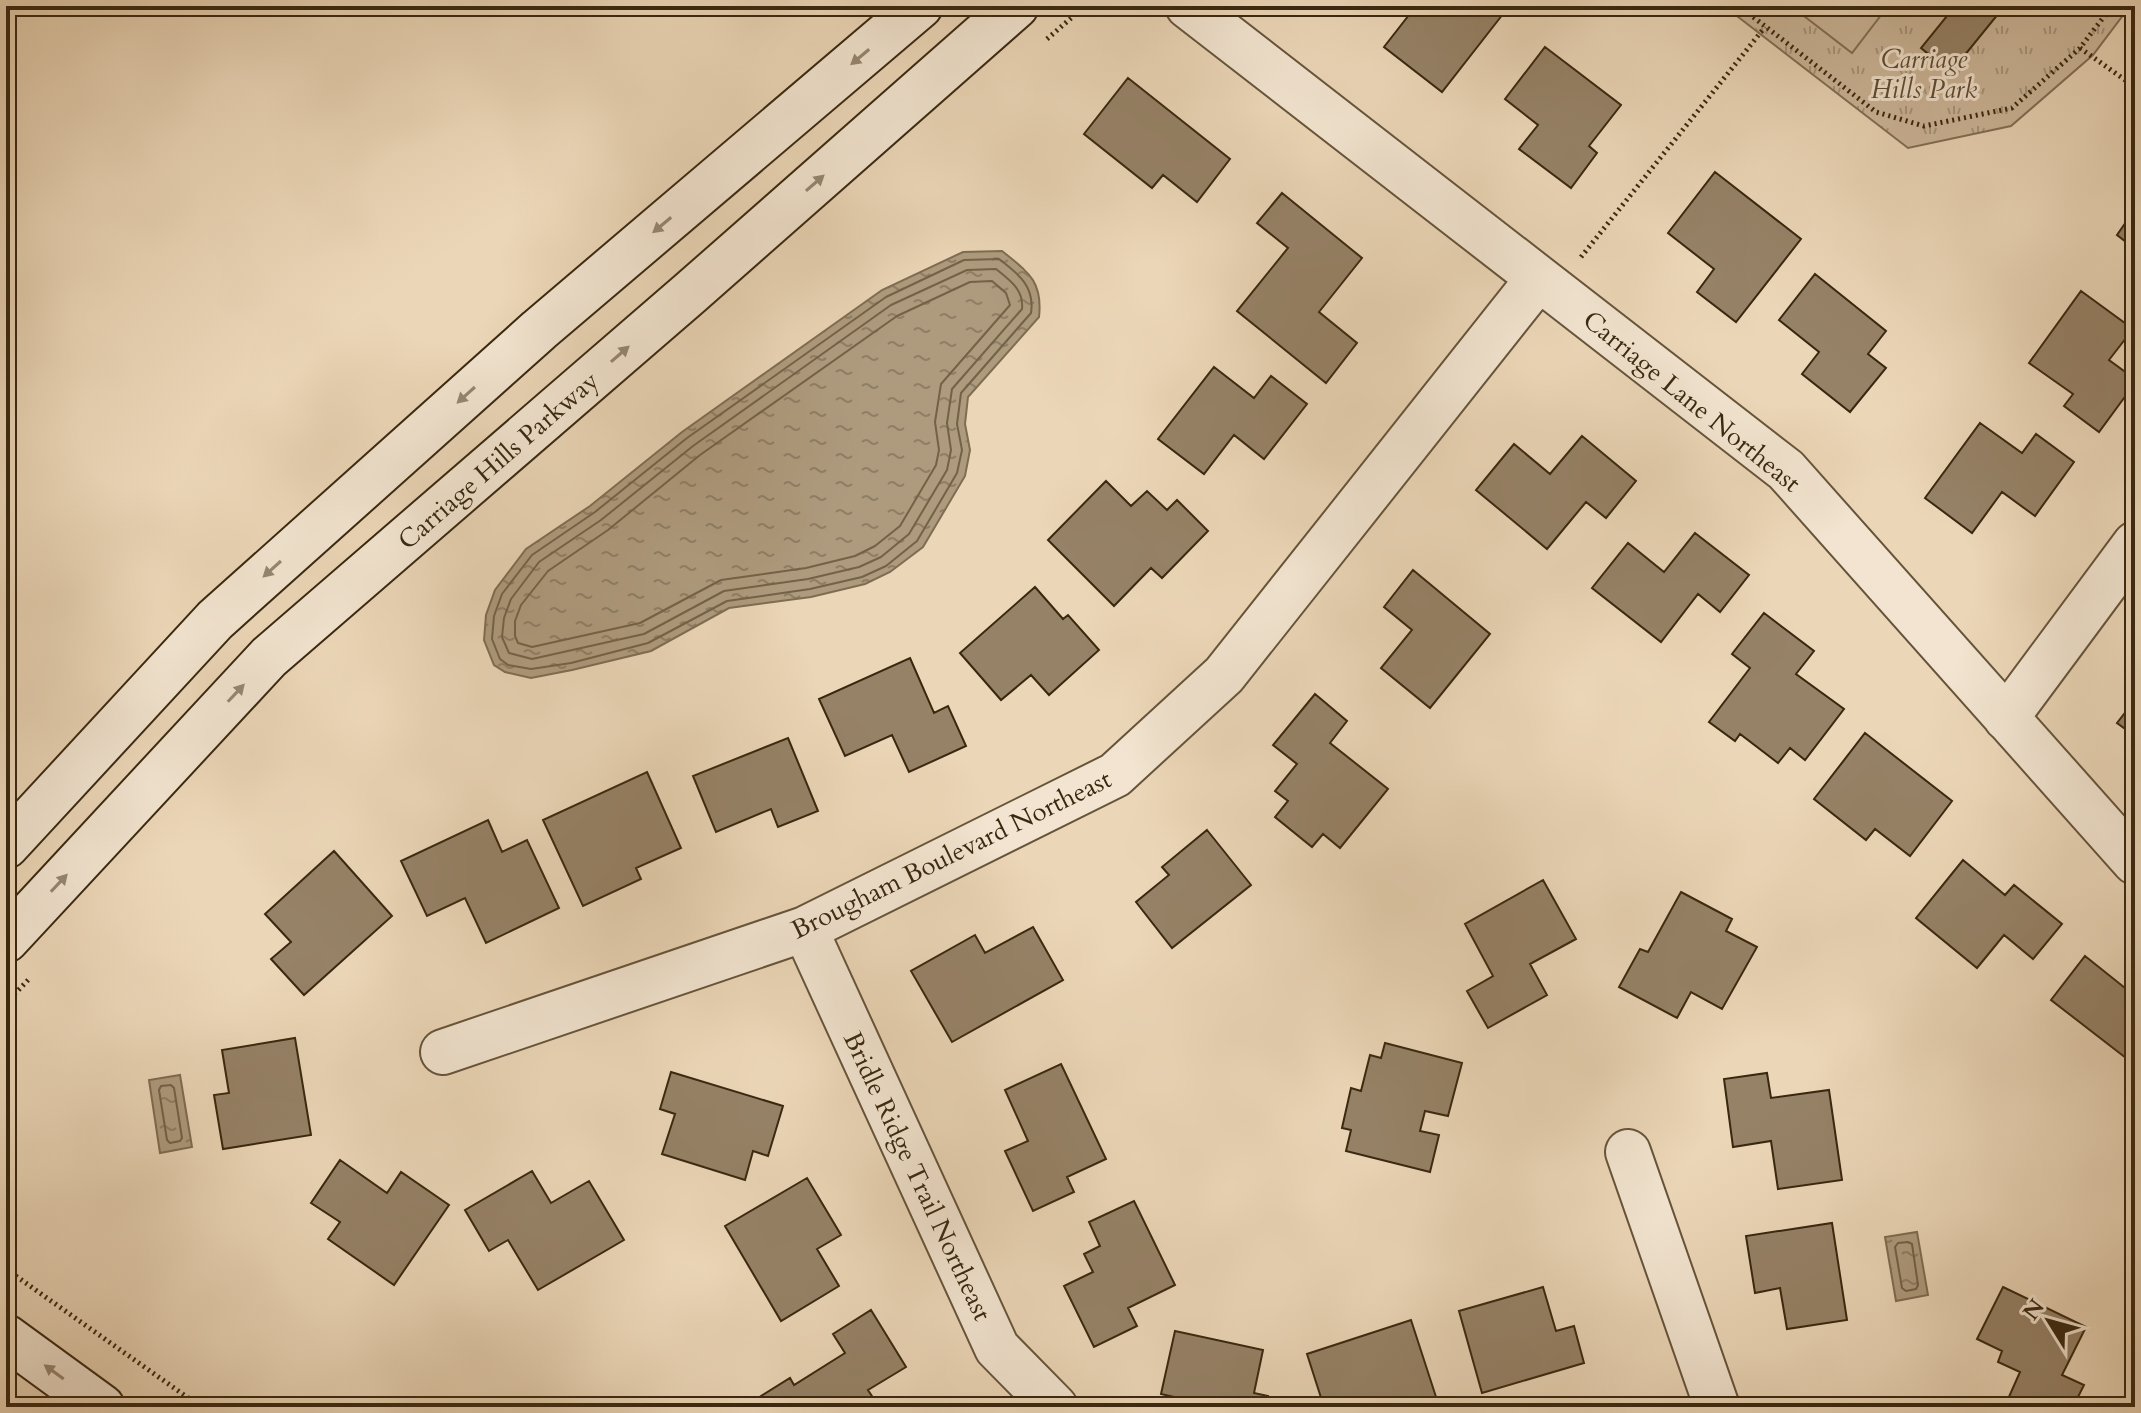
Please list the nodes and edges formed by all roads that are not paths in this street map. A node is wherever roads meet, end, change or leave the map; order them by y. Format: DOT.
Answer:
graph roads {
  1 [pos="920,6"];
  2 [pos="1016,6"];
  3 [pos="1188,6"];
  4 [pos="1538,279"];
  5 [pos="2135,544"];
  6 [pos="2006,718"];
  7 [pos="6,846"];
  8 [pos="2135,862"];
  9 [pos="805,929"];
  10 [pos="6,940"];
  11 [pos="443,1052"];
  12 [pos="1628,1152"];
  13 [pos="6,1337"];
  14 [pos="102,1407"];
  15 [pos="1055,1407"];
  16 [pos="1717,1407"];
  1 -- 7 [label="street, one-way"];
  10 -- 2 [label="street, Carriage Hills Parkway, one-way"];
  3 -- 4 [label="street, Carriage Lane Northeast"];
  4 -- 6 [label="street, Carriage Lane Northeast"];
  4 -- 9 [label="street, Brougham Boulevard Northeast"];
  5 -- 6 [label="street"];
  6 -- 8 [label="street, Carriage Lane Northeast"];
  9 -- 11 [label="street, Brougham Boulevard Northeast"];
  9 -- 15 [label="street, Bridle Ridge Trail Northeast"];
  12 -- 16 [label="street"];
  14 -- 13 [label="street, one-way"];
}
